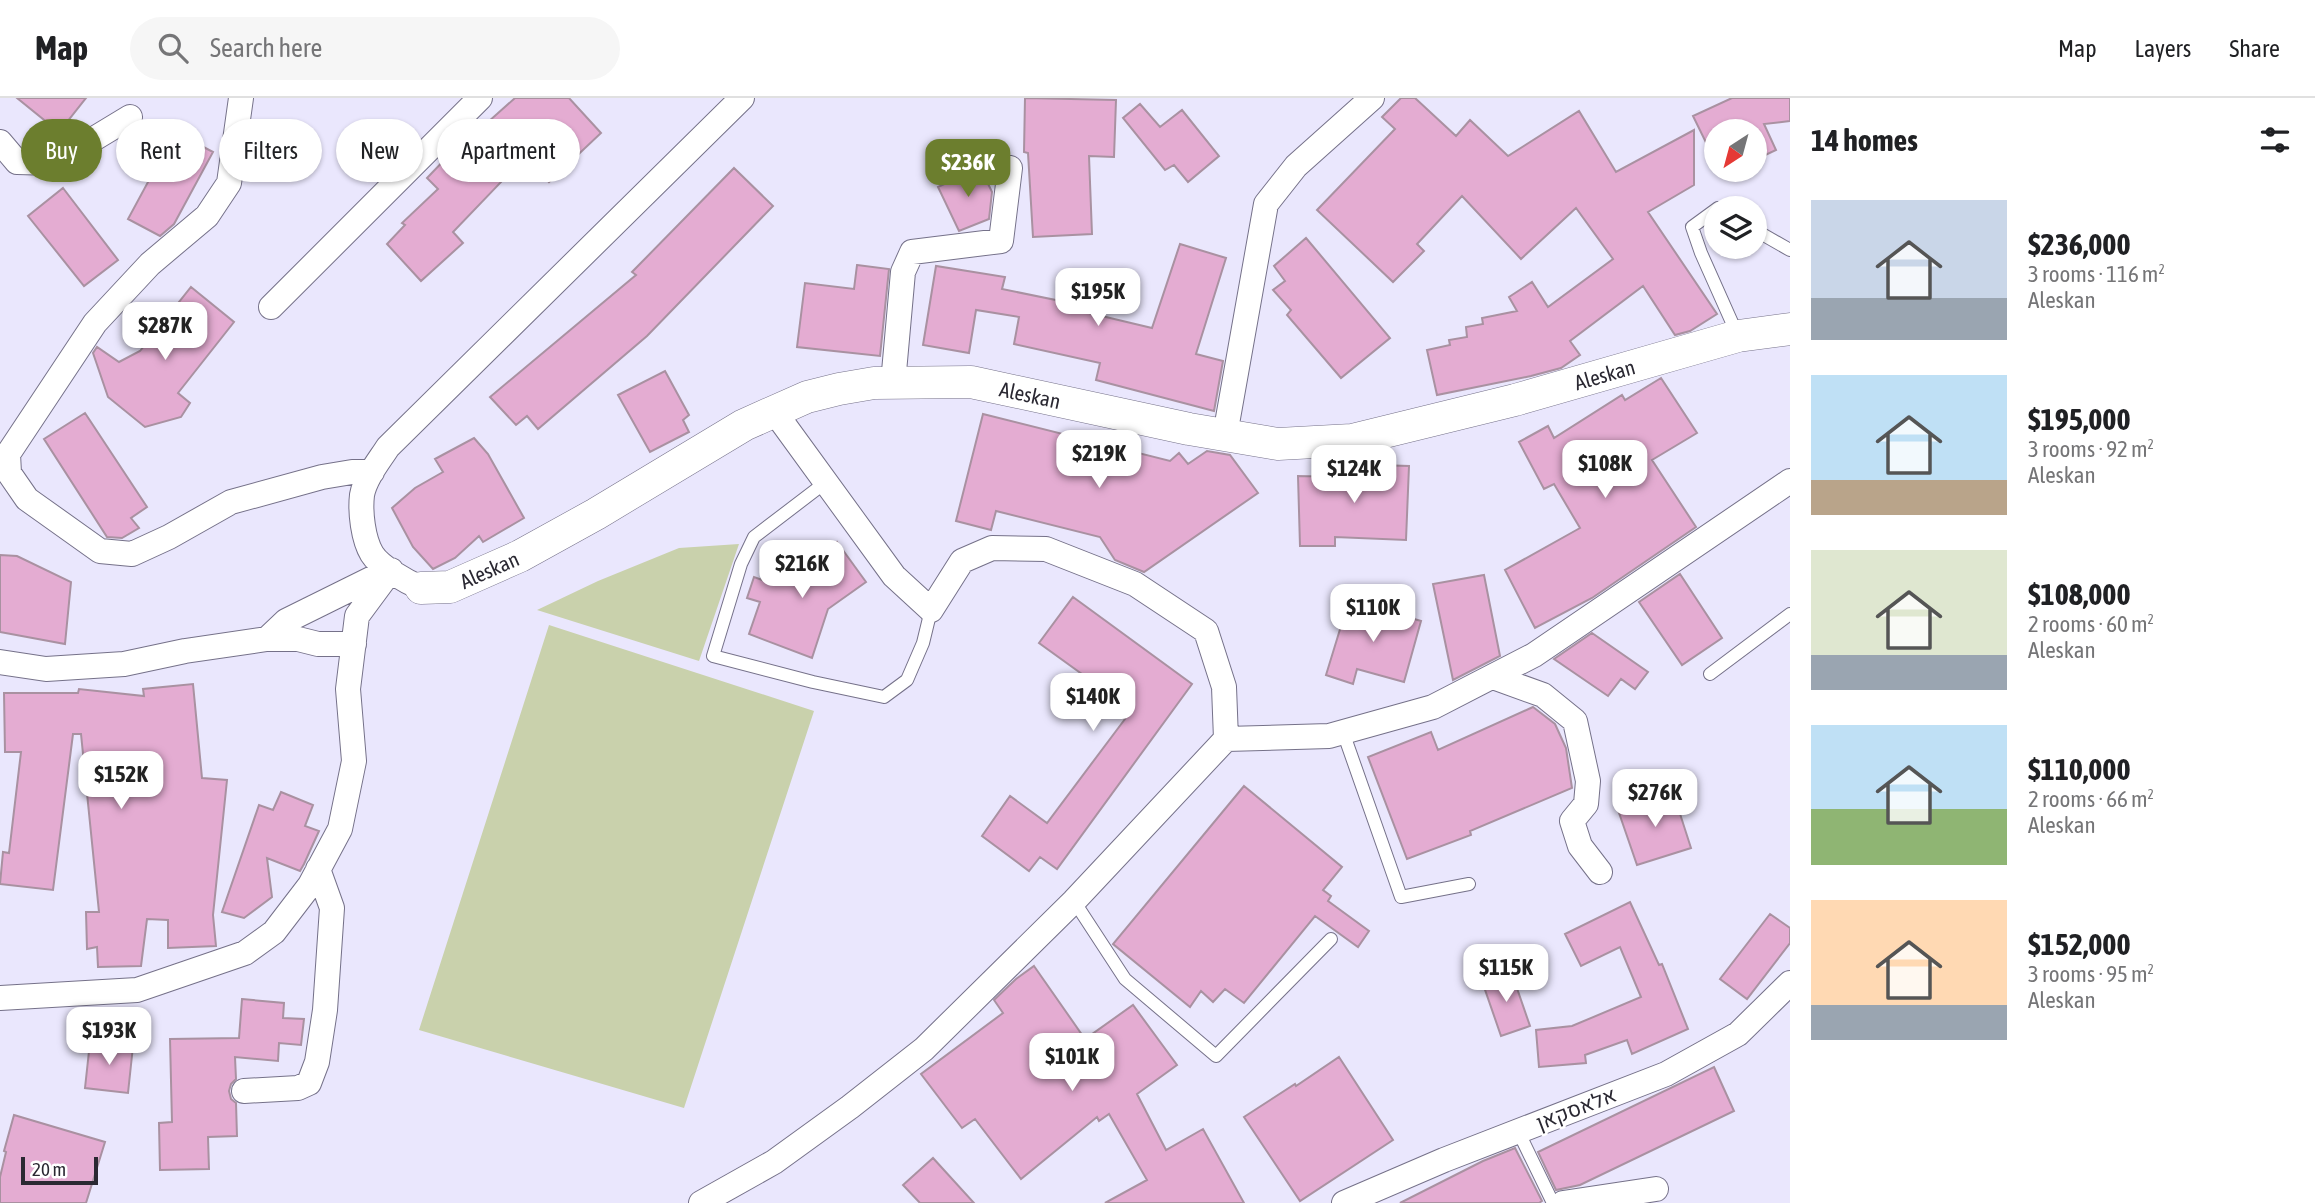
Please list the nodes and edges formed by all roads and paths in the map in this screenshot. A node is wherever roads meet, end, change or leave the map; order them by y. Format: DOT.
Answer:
graph roads {
  1 [pos="241,98"];
  2 [pos="480,98"];
  3 [pos="742,98"];
  4 [pos="1372,98"];
  5 [pos="130,117"];
  6 [pos="0,142"];
  7 [pos="1010,169"];
  8 [pos="1704,218"];
  9 [pos="1767,237"];
  10 [pos="1790,250"];
  11 [pos="271,307"];
  12 [pos="1790,329"];
  13 [pos="1738,336"];
  14 [pos="893,383"];
  15 [pos="774,411"];
  16 [pos="1225,435"];
  17 [pos="372,472"];
  18 [pos="1790,481"];
  19 [pos="826,482"];
  20 [pos="391,570"];
  21 [pos="421,588"];
  22 [pos="931,610"];
  23 [pos="1790,614"];
  24 [pos="267,639"];
  25 [pos="354,644"];
  26 [pos="0,662"];
  27 [pos="1710,674"];
  28 [pos="1493,677"];
  29 [pos="1343,732"];
  30 [pos="1226,739"];
  31 [pos="318,869"];
  32 [pos="1600,872"];
  33 [pos="1469,884"];
  34 [pos="1074,901"];
  35 [pos="1331,939"];
  36 [pos="1790,983"];
  37 [pos="0,998"];
  38 [pos="244,1091"];
  39 [pos="1518,1131"];
  40 [pos="1656,1189"];
  41 [pos="701,1203"];
  42 [pos="1343,1203"];
  43 [pos="1553,1203"];
  44 [pos="1563,1203"];
  1 -- 17 [label="street"];
  2 -- 11 [label="street"];
  3 -- 17 [label="street, Aleskan"];
  4 -- 16 [label="street"];
  5 -- 6 [label="street"];
  7 -- 14 [label="street"];
  8 -- 13 [label="lane"];
  9 -- 10 [label="lane"];
  12 -- 13 [label="street, Aleskan"];
  13 -- 16 [label="street, Aleskan"];
  14 -- 15 [label="street, Aleskan"];
  14 -- 16 [label="street, Aleskan"];
  15 -- 19 [label="street"];
  15 -- 21 [label="street, Aleskan"];
  17 -- 20 [label="street, Aleskan"];
  18 -- 28 [label="street"];
  19 -- 22 [label="street"];
  19 -- 22 [label="lane"];
  20 -- 21 [label="street, Aleskan"];
  20 -- 24 [label="street"];
  20 -- 25 [label="street"];
  22 -- 30 [label="street"];
  23 -- 27 [label="lane"];
  24 -- 25 [label="street"];
  24 -- 26 [label="street"];
  25 -- 31 [label="street"];
  28 -- 29 [label="street"];
  28 -- 32 [label="street"];
  29 -- 30 [label="street"];
  29 -- 33 [label="lane"];
  30 -- 34 [label="street"];
  31 -- 37 [label="street"];
  31 -- 38 [label="street"];
  34 -- 35 [label="lane"];
  34 -- 41 [label="street"];
  36 -- 39 [label="street, אלאסקאן"];
  39 -- 42 [label="street, אלאסקאן"];
  39 -- 43 [label="lane"];
  40 -- 44 [label="street"];
}
